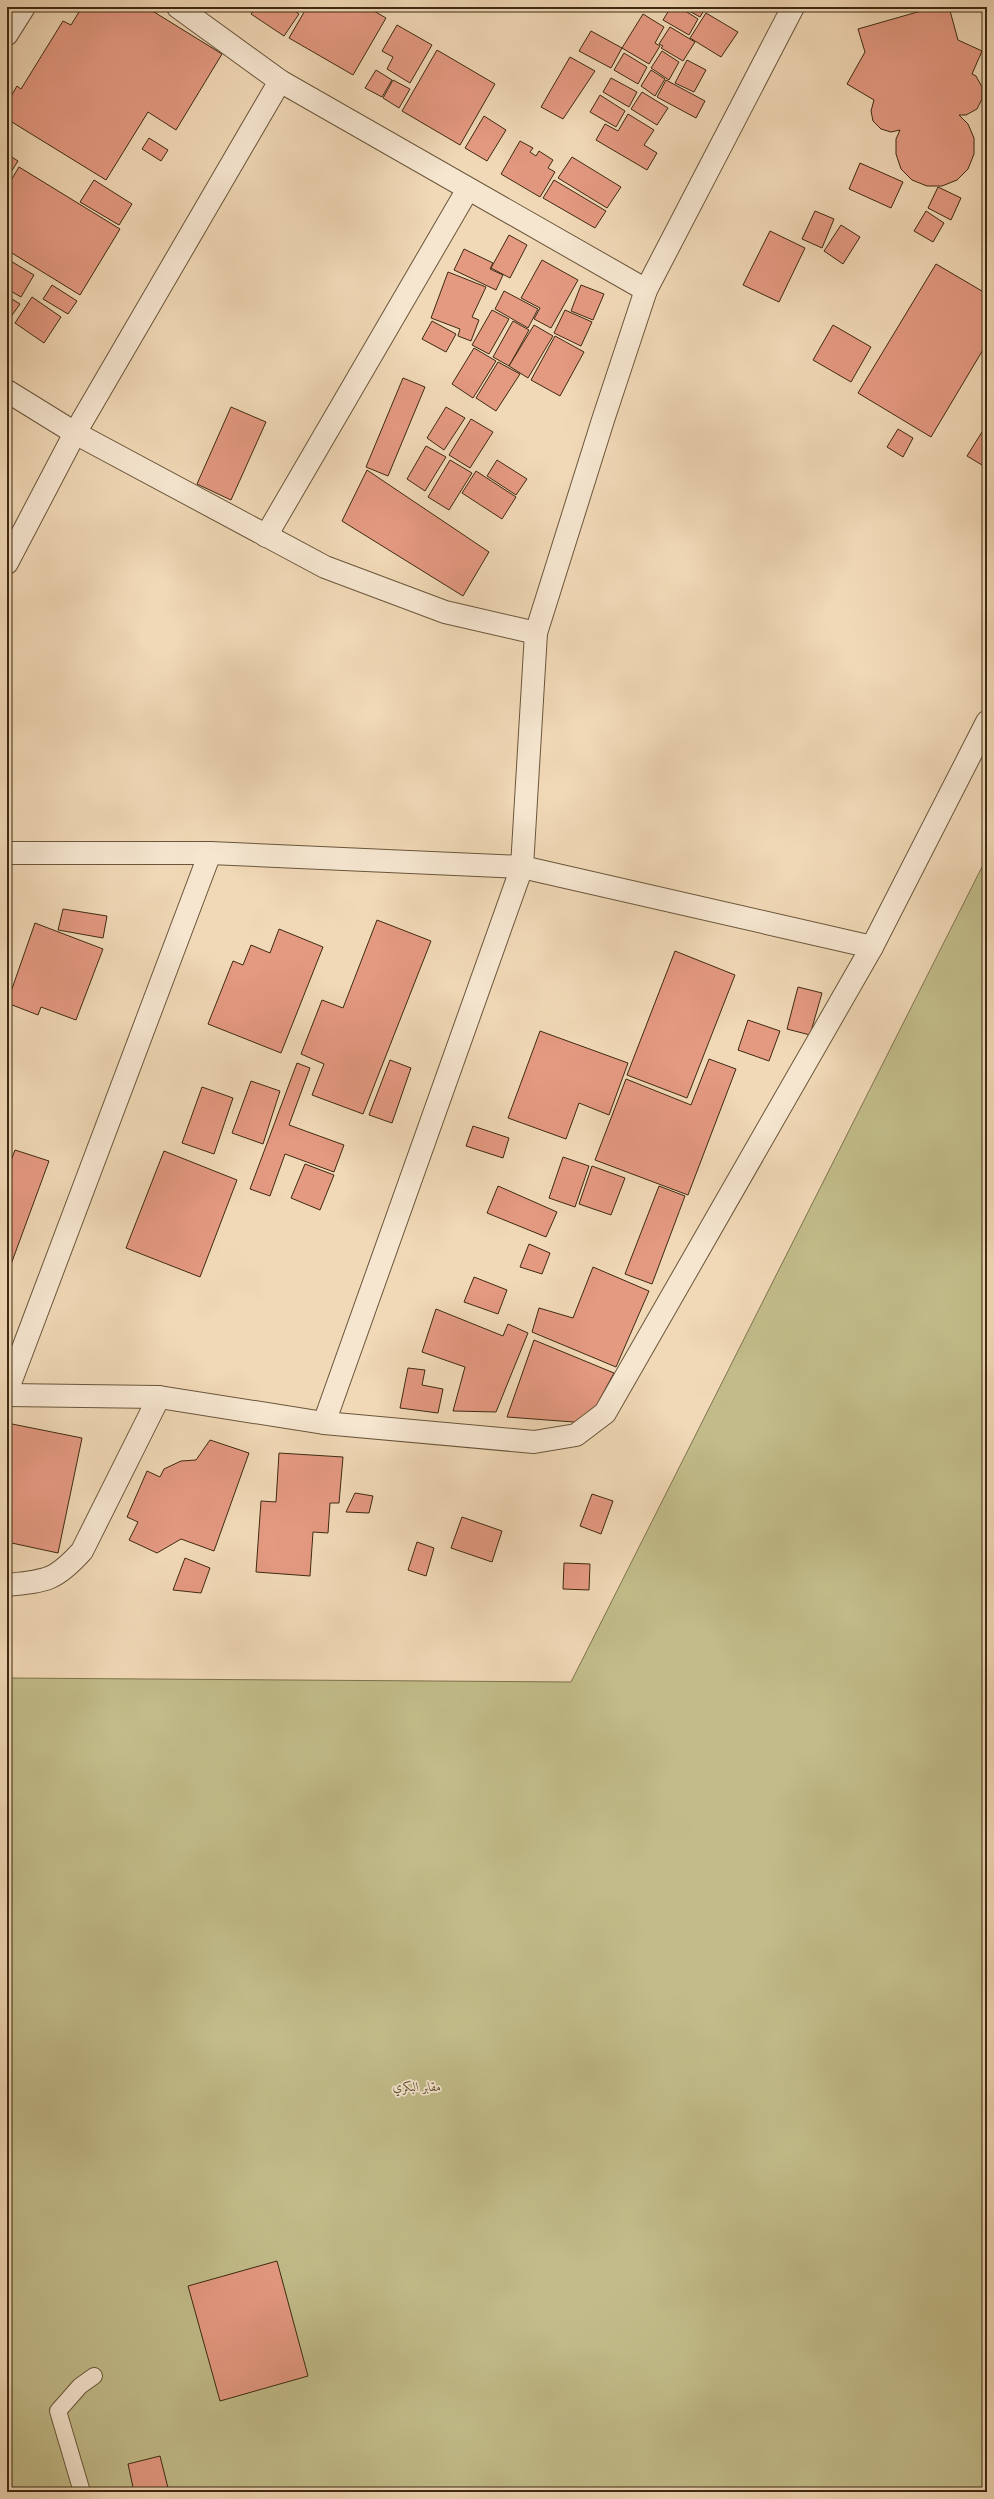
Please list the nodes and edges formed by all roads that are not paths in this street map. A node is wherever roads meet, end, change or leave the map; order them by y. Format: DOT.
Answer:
graph roads {
  1 [pos="24,7"];
  2 [pos="178,7"];
  3 [pos="794,7"];
  4 [pos="7,34"];
  5 [pos="280,81"];
  6 [pos="468,189"];
  7 [pos="646,290"];
  8 [pos="7,391"];
  9 [pos="75,433"];
  10 [pos="266,536"];
  11 [pos="7,563"];
  12 [pos="536,633"];
  13 [pos="987,722"];
  14 [pos="7,853"];
  15 [pos="210,853"];
  16 [pos="522,867"];
  17 [pos="872,947"];
  18 [pos="7,1391"];
  19 [pos="7,1395"];
  20 [pos="159,1398"];
  21 [pos="324,1423"];
  22 [pos="7,1585"];
  23 [pos="94,2376"];
  24 [pos="82,2492"];
  1 -- 4 [label="street"];
  2 -- 5 [label="street"];
  3 -- 7 [label="street"];
  5 -- 6 [label="street"];
  5 -- 9 [label="street"];
  6 -- 7 [label="street"];
  6 -- 10 [label="street"];
  7 -- 12 [label="street"];
  8 -- 9 [label="street"];
  9 -- 10 [label="street"];
  9 -- 11 [label="street"];
  10 -- 12 [label="street"];
  12 -- 16 [label="street"];
  13 -- 17 [label="street"];
  14 -- 15 [label="street"];
  15 -- 16 [label="street"];
  15 -- 18 [label="street"];
  16 -- 17 [label="street"];
  16 -- 21 [label="street"];
  17 -- 21 [label="street"];
  19 -- 20 [label="street"];
  20 -- 21 [label="street"];
  20 -- 22 [label="street"];
  23 -- 24 [label="lane"];
}
